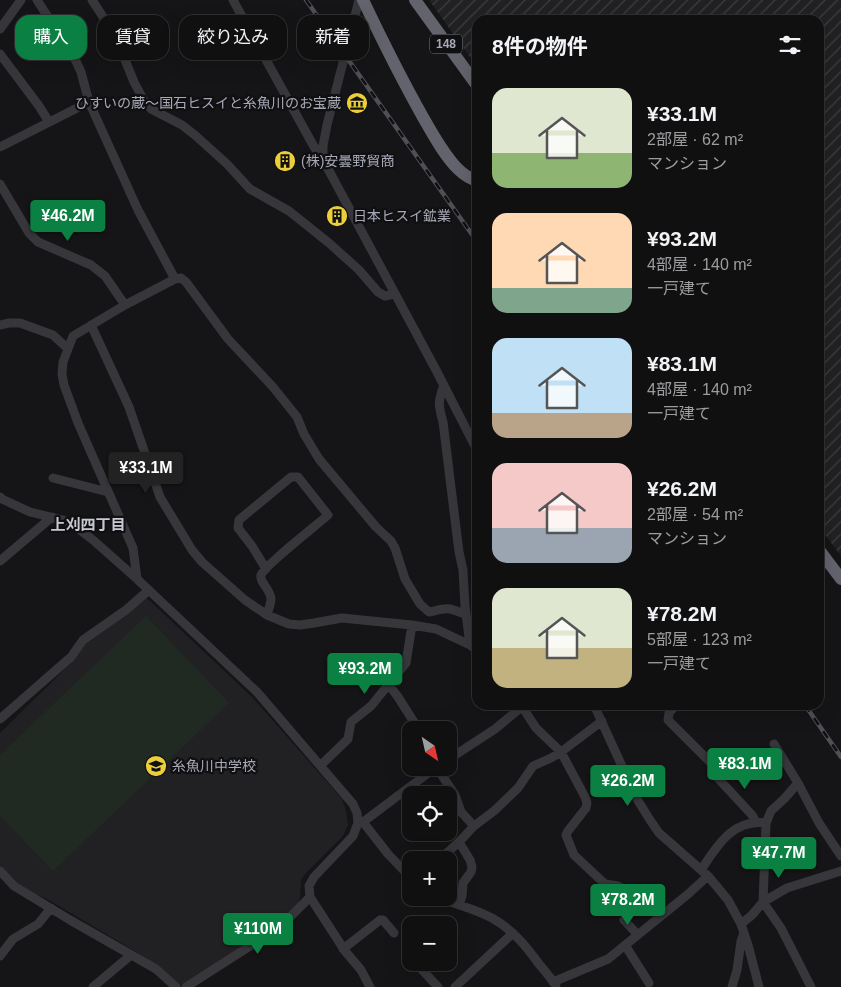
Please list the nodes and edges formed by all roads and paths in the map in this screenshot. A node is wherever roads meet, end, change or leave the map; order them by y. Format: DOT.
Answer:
graph roads {
  1 [pos="21,0"];
  2 [pos="92,0"];
  3 [pos="233,0"];
  4 [pos="361,0"];
  5 [pos="415,0"];
  6 [pos="37,1"];
  7 [pos="0,29"];
  8 [pos="0,54"];
  9 [pos="472,79"];
  10 [pos="89,102"];
  11 [pos="49,122"];
  12 [pos="1,144"];
  13 [pos="323,161"];
  14 [pos="472,178"];
  15 [pos="0,184"];
  16 [pos="175,279"];
  17 [pos="394,294"];
  18 [pos="125,305"];
  19 [pos="0,325"];
  20 [pos="91,325"];
  21 [pos="67,348"];
  22 [pos="444,385"];
  23 [pos="472,440"];
  24 [pos="52,478"];
  25 [pos="108,492"];
  26 [pos="0,497"];
  27 [pos="52,517"];
  28 [pos="824,556"];
  29 [pos="0,561"];
  30 [pos="266,569"];
  31 [pos="137,579"];
  32 [pos="841,579"];
  33 [pos="149,590"];
  34 [pos="429,612"];
  35 [pos="466,614"];
  36 [pos="267,615"];
  37 [pos="412,625"];
  38 [pos="436,629"];
  39 [pos="472,640"];
  40 [pos="472,647"];
  41 [pos="389,686"];
  42 [pos="517,710"];
  43 [pos="525,710"];
  44 [pos="596,710"];
  45 [pos="672,710"];
  46 [pos="0,719"];
  47 [pos="413,721"];
  48 [pos="602,721"];
  49 [pos="774,744"];
  50 [pos="561,752"];
  51 [pos="458,753"];
  52 [pos="321,765"];
  53 [pos="425,776"];
  54 [pos="441,776"];
  55 [pos="798,783"];
  56 [pos="761,822"];
  57 [pos="360,823"];
  58 [pos="474,826"];
  59 [pos="459,842"];
  60 [pos="449,851"];
  61 [pos="841,856"];
  62 [pos="402,869"];
  63 [pos="0,871"];
  64 [pos="704,873"];
  65 [pos="841,873"];
  66 [pos="310,897"];
  67 [pos="763,902"];
  68 [pos="459,905"];
  69 [pos="51,908"];
  70 [pos="741,924"];
  71 [pos="394,933"];
  72 [pos="513,933"];
  73 [pos="744,933"];
  74 [pos="637,934"];
  75 [pos="625,945"];
  76 [pos="344,949"];
  77 [pos="131,955"];
  78 [pos="0,956"];
  79 [pos="423,971"];
  80 [pos="650,983"];
  81 [pos="554,985"];
  82 [pos="93,987"];
  83 [pos="176,987"];
  84 [pos="186,987"];
  85 [pos="370,987"];
  86 [pos="438,987"];
  87 [pos="455,987"];
  88 [pos="732,987"];
  89 [pos="759,987"];
  90 [pos="811,987"];
  1 -- 7 [label="street"];
  2 -- 17 [label="street"];
  3 -- 13 [label="street"];
  4 -- 13 [label="street"];
  4 -- 14 [label="highway"];
  5 -- 9 [label="highway, 148"];
  6 -- 10 [label="street"];
  8 -- 11 [label="street"];
  10 -- 11 [label="street"];
  10 -- 16 [label="street"];
  11 -- 12 [label="street"];
  13 -- 17 [label="street"];
  15 -- 18 [label="street"];
  16 -- 18 [label="street"];
  16 -- 34 [label="street"];
  17 -- 22 [label="street"];
  18 -- 20 [label="street"];
  19 -- 21 [label="street"];
  20 -- 21 [label="street"];
  20 -- 36 [label="street"];
  21 -- 25 [label="street"];
  22 -- 23 [label="street"];
  22 -- 35 [label="street"];
  24 -- 25 [label="street"];
  25 -- 31 [label="street"];
  26 -- 27 [label="street"];
  27 -- 29 [label="street"];
  27 -- 31 [label="street"];
  28 -- 32 [label="highway"];
  30 -- 30 [label="street"];
  30 -- 36 [label="street"];
  31 -- 33 [label="street"];
  33 -- 46 [label="street"];
  33 -- 52 [label="street"];
  34 -- 35 [label="street"];
  34 -- 38 [label="street"];
  35 -- 39 [label="street"];
  36 -- 37 [label="street"];
  37 -- 38 [label="street"];
  37 -- 41 [label="street"];
  38 -- 40 [label="street"];
  41 -- 47 [label="street"];
  41 -- 52 [label="street"];
  42 -- 51 [label="street"];
  43 -- 50 [label="street"];
  44 -- 48 [label="street"];
  45 -- 56 [label="street"];
  48 -- 50 [label="street"];
  48 -- 64 [label="street"];
  49 -- 55 [label="street"];
  50 -- 58 [label="street"];
  50 -- 74 [label="street"];
  52 -- 57 [label="street"];
  53 -- 57 [label="street"];
  54 -- 58 [label="street"];
  55 -- 56 [label="street"];
  55 -- 61 [label="street"];
  56 -- 64 [label="street"];
  56 -- 67 [label="street"];
  57 -- 62 [label="street"];
  57 -- 66 [label="street"];
  58 -- 59 [label="street"];
  59 -- 60 [label="street"];
  59 -- 68 [label="street"];
  63 -- 69 [label="street"];
  64 -- 70 [label="street"];
  64 -- 74 [label="street"];
  65 -- 67 [label="street"];
  66 -- 76 [label="street"];
  66 -- 84 [label="street"];
  67 -- 70 [label="street"];
  67 -- 90 [label="street"];
  68 -- 72 [label="street"];
  69 -- 77 [label="street"];
  69 -- 78 [label="street"];
  70 -- 73 [label="street"];
  71 -- 76 [label="street"];
  72 -- 81 [label="street"];
  72 -- 87 [label="street"];
  73 -- 88 [label="street"];
  73 -- 89 [label="street"];
  74 -- 75 [label="street"];
  75 -- 80 [label="street"];
  75 -- 81 [label="street"];
  76 -- 85 [label="street"];
  77 -- 82 [label="street"];
  77 -- 83 [label="street"];
  79 -- 86 [label="street"];
}
